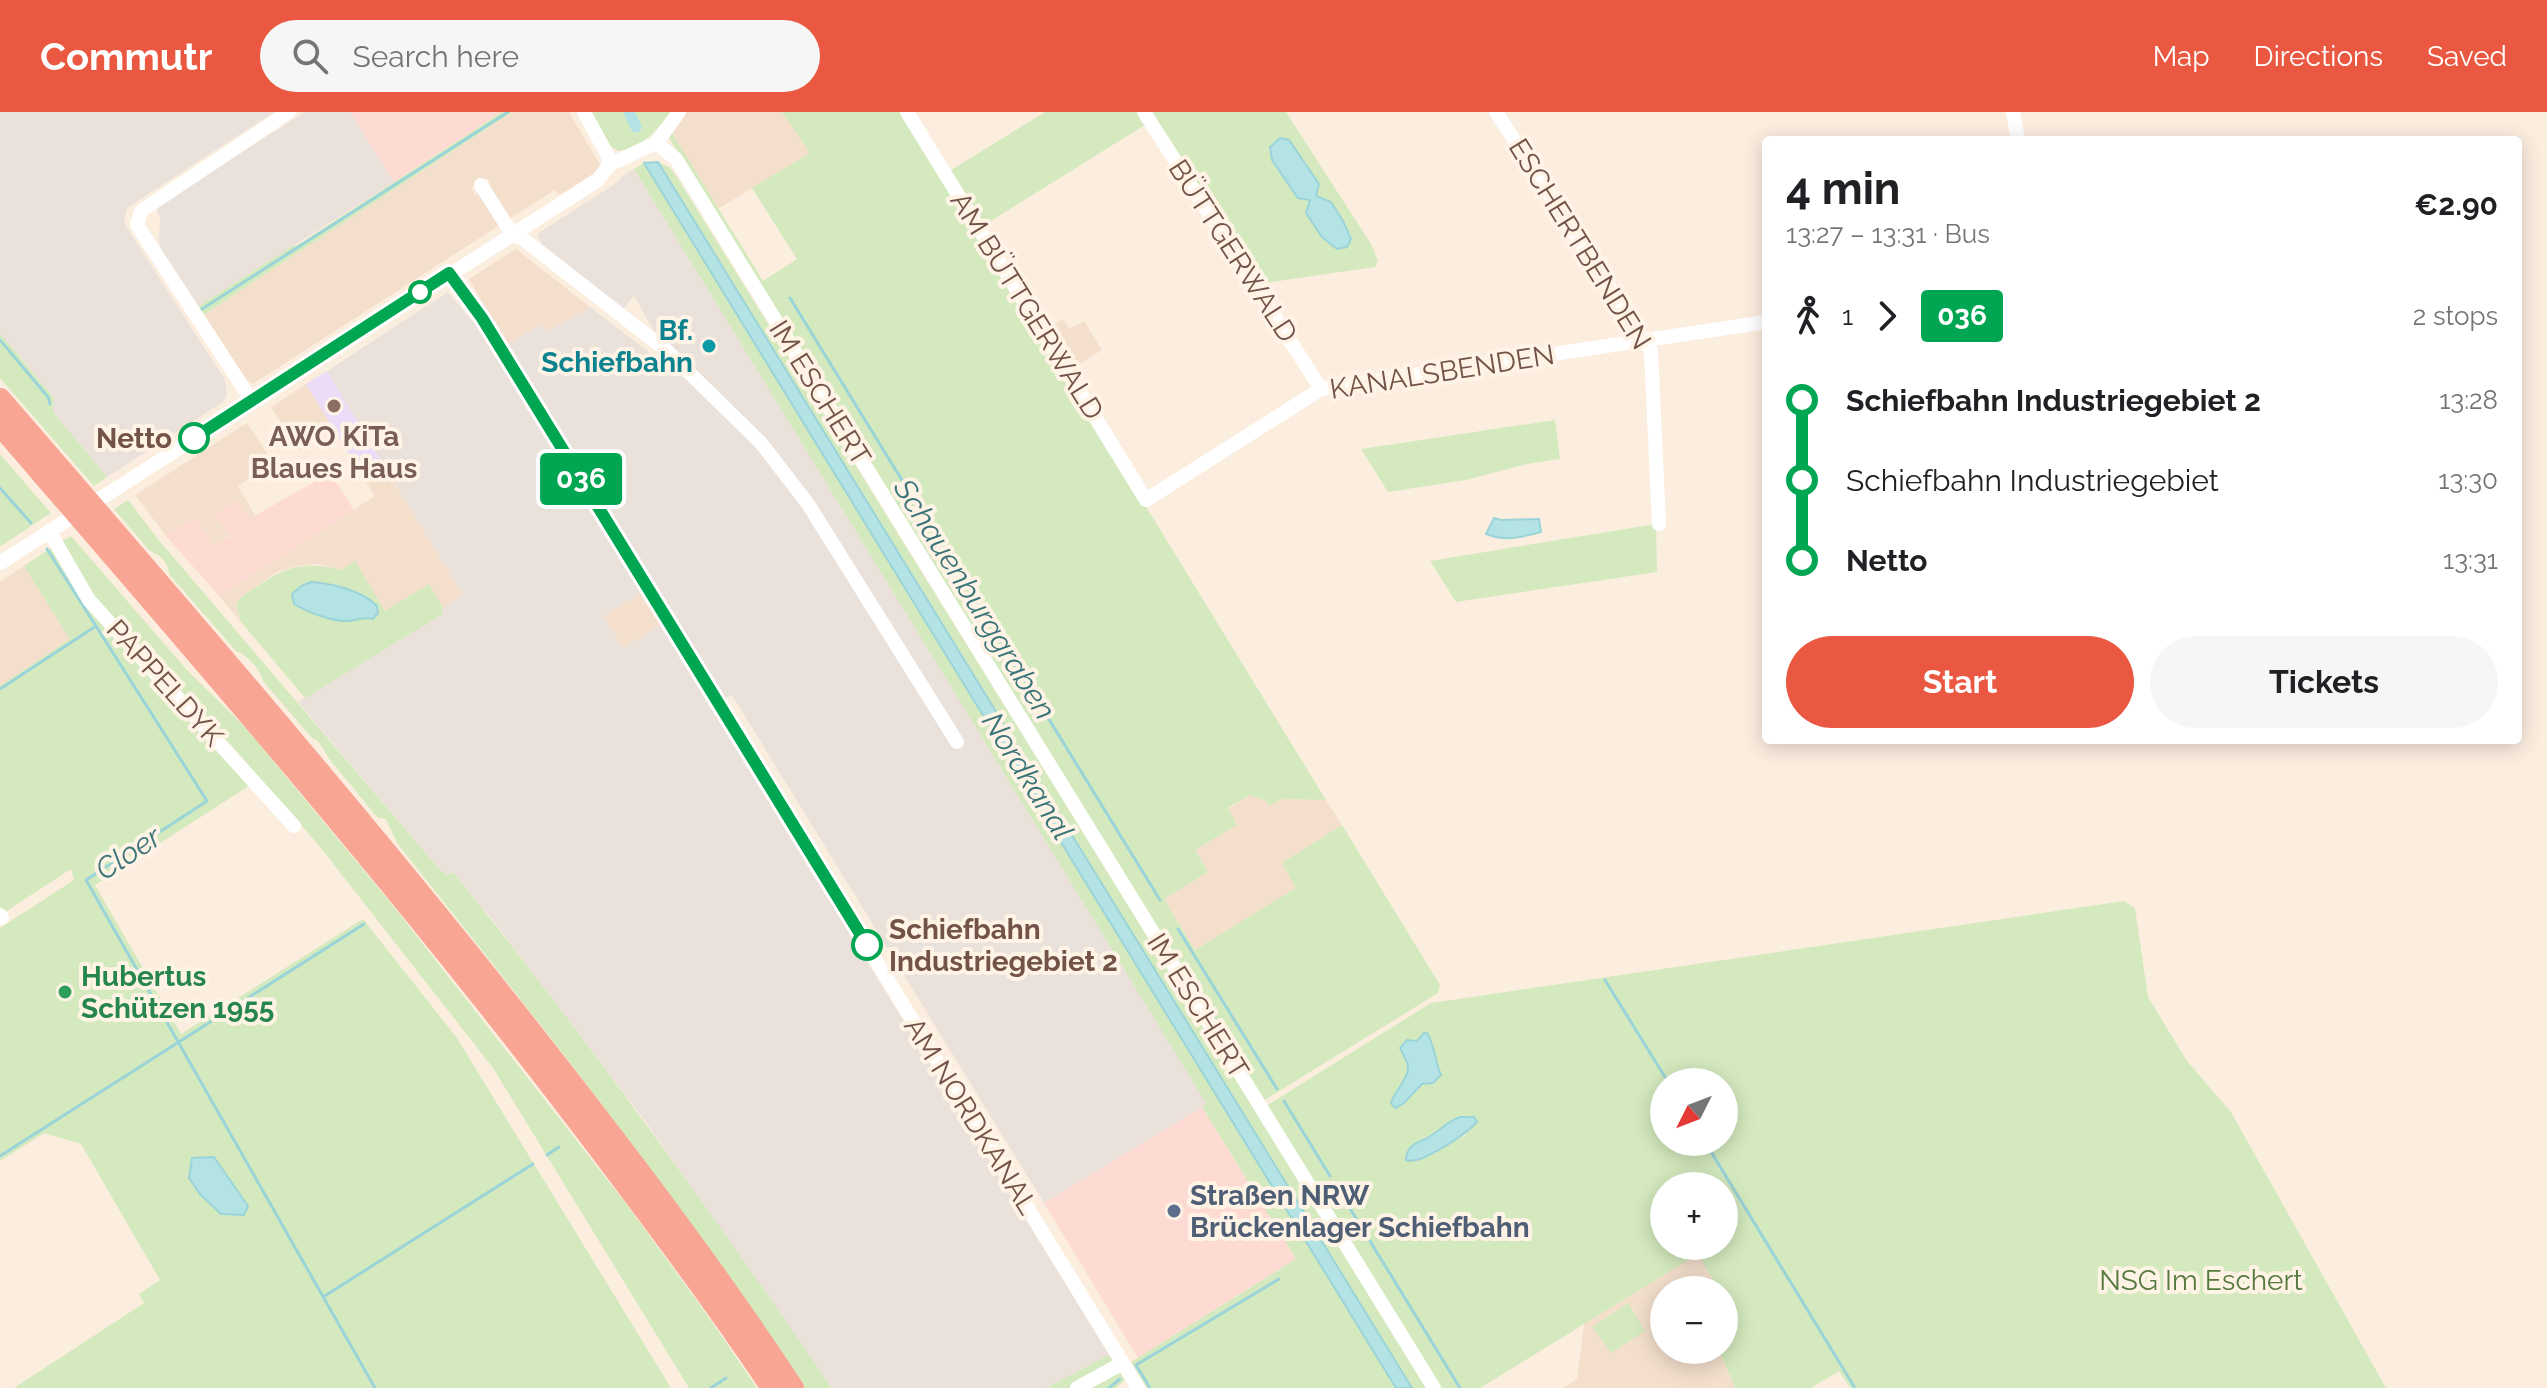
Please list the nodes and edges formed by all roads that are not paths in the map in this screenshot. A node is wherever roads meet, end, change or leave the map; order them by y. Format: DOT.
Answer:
graph roads {
  1 [pos="289,112"];
  2 [pos="679,112"];
  3 [pos="907,112"];
  4 [pos="1144,112"];
  5 [pos="1496,112"];
  6 [pos="2013,112"];
  7 [pos="587,118"];
  8 [pos="2017,136"];
  9 [pos="656,143"];
  10 [pos="609,165"];
  11 [pos="481,185"];
  12 [pos="512,234"];
  13 [pos="449,273"];
  14 [pos="1762,323"];
  15 [pos="1645,339"];
  16 [pos="1321,389"];
  17 [pos="0,399"];
  18 [pos="252,401"];
  19 [pos="0,425"];
  20 [pos="0,440"];
  21 [pos="42,474"];
  22 [pos="69,492"];
  23 [pos="1146,500"];
  24 [pos="1659,524"];
  25 [pos="49,531"];
  26 [pos="106,534"];
  27 [pos="0,563"];
  28 [pos="957,742"];
  29 [pos="294,826"];
  30 [pos="1123,1363"];
  31 [pos="772,1388"];
  32 [pos="793,1388"];
  33 [pos="1077,1388"];
  34 [pos="1138,1388"];
  35 [pos="1434,1388"];
  1 -- 18 [label="street"];
  2 -- 9 [label="street"];
  3 -- 23 [label="street, AM BÜTTGERWALD"];
  4 -- 16 [label="street, BÜTTGERWALD"];
  5 -- 15 [label="street, ESCHERTBENDEN"];
  6 -- 8 [label="street"];
  7 -- 10 [label="street"];
  9 -- 10 [label="street"];
  9 -- 35 [label="street, IM ESCHERT"];
  10 -- 12 [label="street"];
  11 -- 12 [label="street"];
  12 -- 13 [label="street"];
  12 -- 28 [label="street"];
  13 -- 18 [label="street"];
  13 -- 30 [label="street, AM NORDKANAL"];
  14 -- 15 [label="street, KANALSBENDEN"];
  15 -- 16 [label="street, KANALSBENDEN"];
  15 -- 24 [label="street, ESCHERTBENDEN"];
  16 -- 23 [label="street, KANALSBENDEN"];
  17 -- 22 [label="highway"];
  18 -- 25 [label="street"];
  19 -- 21 [label="highway"];
  20 -- 21 [label="highway"];
  21 -- 22 [label="highway"];
  22 -- 26 [label="highway"];
  25 -- 27 [label="street"];
  25 -- 29 [label="street, PAPPELDYK"];
  26 -- 31 [label="highway"];
  26 -- 32 [label="highway"];
  30 -- 33 [label="street"];
  30 -- 34 [label="street, AM NORDKANAL"];
}
